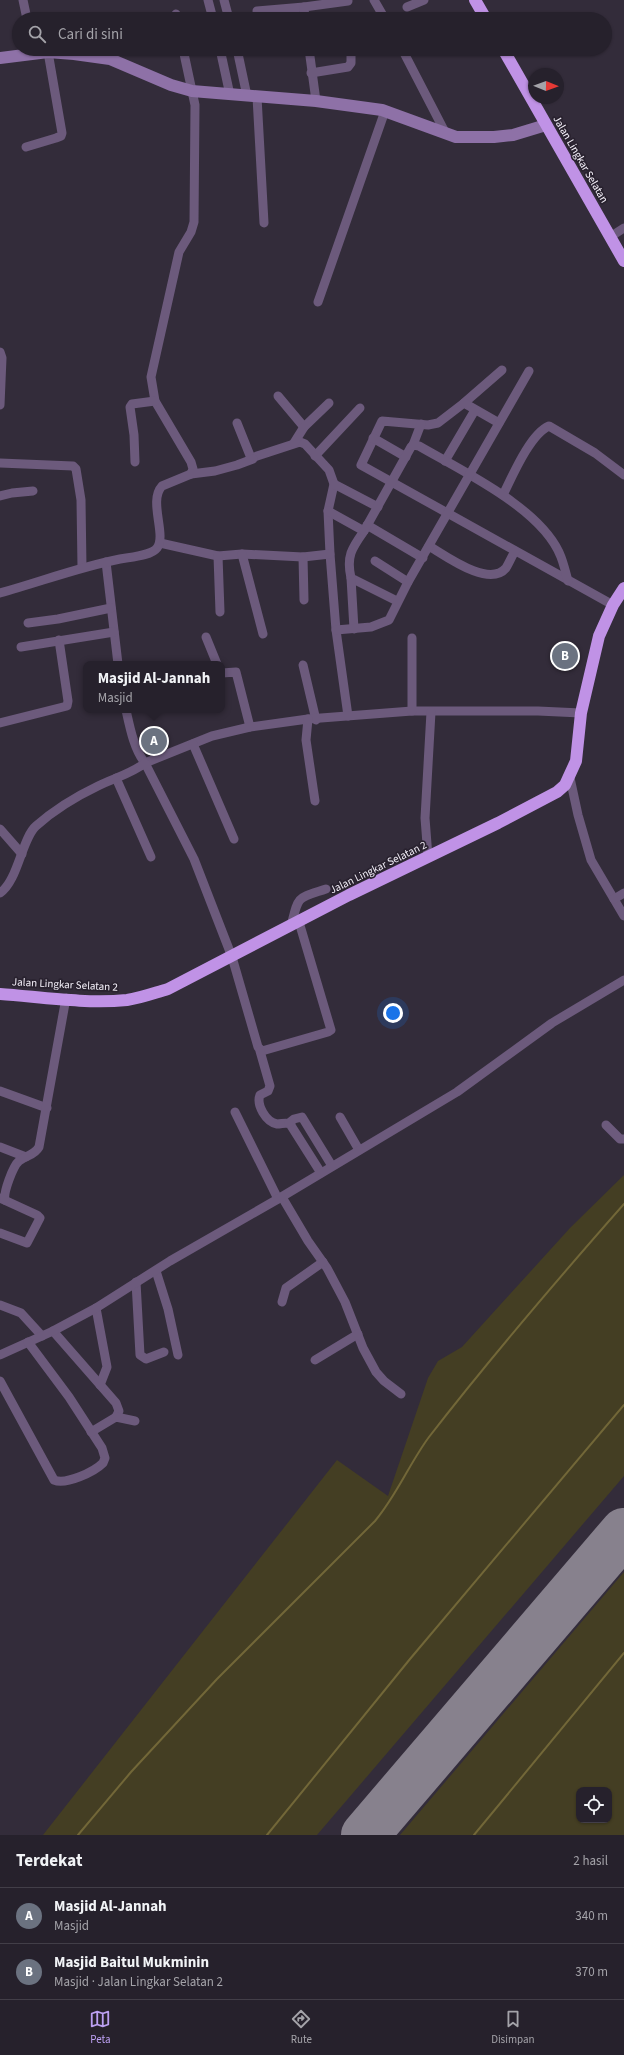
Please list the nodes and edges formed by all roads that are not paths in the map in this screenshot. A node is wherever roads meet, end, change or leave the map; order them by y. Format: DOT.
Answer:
graph roads {
  1 [pos="23,0"];
  2 [pos="208,0"];
  3 [pos="224,0"];
  4 [pos="351,0"];
  5 [pos="374,0"];
  6 [pos="424,0"];
  7 [pos="475,0"];
  8 [pos="304,7"];
  9 [pos="407,7"];
  10 [pos="257,11"];
  11 [pos="26,12"];
  12 [pos="211,12"];
  13 [pos="227,12"];
  14 [pos="304,12"];
  15 [pos="381,12"];
  16 [pos="482,12"];
  17 [pos="12,56"];
  18 [pos="49,56"];
  19 [pos="88,56"];
  20 [pos="184,56"];
  21 [pos="222,56"];
  22 [pos="239,56"];
  23 [pos="310,56"];
  24 [pos="351,56"];
  25 [pos="406,56"];
  26 [pos="507,56"];
  27 [pos="0,58"];
  28 [pos="311,73"];
  29 [pos="192,91"];
  30 [pos="230,95"];
  31 [pos="252,96"];
  32 [pos="316,101"];
  33 [pos="385,111"];
  34 [pos="546,125"];
  35 [pos="445,132"];
  36 [pos="26,147"];
  37 [pos="264,223"];
  38 [pos="624,228"];
  39 [pos="610,237"];
  40 [pos="624,261"];
  41 [pos="318,302"];
  42 [pos="0,352"];
  43 [pos="502,370"];
  44 [pos="529,372"];
  45 [pos="278,396"];
  46 [pos="155,401"];
  47 [pos="329,403"];
  48 [pos="464,403"];
  49 [pos="0,405"];
  50 [pos="360,408"];
  51 [pos="475,410"];
  52 [pos="237,423"];
  53 [pos="421,424"];
  54 [pos="498,424"];
  55 [pos="304,427"];
  56 [pos="373,438"];
  57 [pos="294,443"];
  58 [pos="413,445"];
  59 [pos="315,456"];
  60 [pos="406,457"];
  61 [pos="253,458"];
  62 [pos="445,461"];
  63 [pos="135,462"];
  64 [pos="0,463"];
  65 [pos="191,474"];
  66 [pos="469,475"];
  67 [pos="624,476"];
  68 [pos="392,482"];
  69 [pos="334,484"];
  70 [pos="33,491"];
  71 [pos="503,495"];
  72 [pos="0,496"];
  73 [pos="378,507"];
  74 [pos="328,511"];
  75 [pos="447,513"];
  76 [pos="366,528"];
  77 [pos="160,543"];
  78 [pos="429,546"];
  79 [pos="515,551"];
  80 [pos="242,554"];
  81 [pos="330,554"];
  82 [pos="218,556"];
  83 [pos="303,557"];
  84 [pos="423,558"];
  85 [pos="374,561"];
  86 [pos="106,562"];
  87 [pos="82,567"];
  88 [pos="351,578"];
  89 [pos="568,581"];
  90 [pos="408,582"];
  91 [pos="624,588"];
  92 [pos="0,592"];
  93 [pos="304,600"];
  94 [pos="397,601"];
  95 [pos="613,605"];
  96 [pos="112,608"];
  97 [pos="220,612"];
  98 [pos="28,623"];
  99 [pos="354,629"];
  100 [pos="336,630"];
  101 [pos="114,632"];
  102 [pos="263,634"];
  103 [pos="206,637"];
  104 [pos="412,638"];
  105 [pos="59,640"];
  106 [pos="21,647"];
  107 [pos="118,661"];
  108 [pos="216,661"];
  109 [pos="303,664"];
  110 [pos="225,672"];
  111 [pos="412,711"];
  112 [pos="430,712"];
  113 [pos="127,713"];
  114 [pos="581,713"];
  115 [pos="348,716"];
  116 [pos="312,719"];
  117 [pos="0,723"];
  118 [pos="250,727"];
  119 [pos="193,744"];
  120 [pos="145,763"];
  121 [pos="116,778"];
  122 [pos="570,778"];
  123 [pos="315,801"];
  124 [pos="0,829"];
  125 [pos="234,839"];
  126 [pos="22,854"];
  127 [pos="151,857"];
  128 [pos="428,857"];
  129 [pos="326,889"];
  130 [pos="0,893"];
  131 [pos="624,893"];
  132 [pos="614,899"];
  133 [pos="624,916"];
  134 [pos="295,924"];
  135 [pos="232,957"];
  136 [pos="624,980"];
  137 [pos="0,994"];
  138 [pos="66,998"];
  139 [pos="260,1051"];
  140 [pos="0,1092"];
  141 [pos="47,1108"];
  142 [pos="236,1112"];
  143 [pos="340,1117"];
  144 [pos="289,1123"];
  145 [pos="606,1124"];
  146 [pos="624,1139"];
  147 [pos="0,1147"];
  148 [pos="359,1150"];
  149 [pos="26,1157"];
  150 [pos="332,1166"];
  151 [pos="321,1173"];
  152 [pos="280,1198"];
  153 [pos="2,1199"];
  154 [pos="0,1233"];
  155 [pos="323,1262"];
  156 [pos="156,1271"];
  157 [pos="136,1282"];
  158 [pos="282,1302"];
  159 [pos="0,1305"];
  160 [pos="96,1308"];
  161 [pos="53,1331"];
  162 [pos="358,1334"];
  163 [pos="42,1336"];
  164 [pos="28,1342"];
  165 [pos="164,1352"];
  166 [pos="0,1355"];
  167 [pos="178,1355"];
  168 [pos="315,1360"];
  169 [pos="0,1381"];
  170 [pos="100,1385"];
  171 [pos="401,1394"];
  172 [pos="116,1417"];
  173 [pos="135,1421"];
  174 [pos="91,1432"];
  1 -- 11 [label="street"];
  2 -- 12 [label="street"];
  3 -- 13 [label="street"];
  4 -- 8 [label="street"];
  5 -- 15 [label="street"];
  6 -- 9 [label="street"];
  7 -- 16 [label="highway"];
  8 -- 10 [label="street"];
  8 -- 14 [label="street"];
  17 -- 27 [label="street"];
  18 -- 36 [label="street"];
  19 -- 29 [label="street"];
  20 -- 29 [label="street"];
  21 -- 30 [label="street"];
  22 -- 31 [label="street"];
  23 -- 28 [label="street"];
  24 -- 28 [label="street"];
  25 -- 35 [label="street"];
  26 -- 34 [label="highway, Jalan Lingkar Selatan"];
  28 -- 32 [label="street"];
  29 -- 30 [label="street"];
  29 -- 46 [label="street"];
  30 -- 31 [label="street"];
  31 -- 32 [label="street"];
  31 -- 37 [label="street"];
  32 -- 33 [label="street"];
  33 -- 35 [label="street"];
  33 -- 41 [label="street"];
  34 -- 35 [label="street"];
  34 -- 39 [label="highway, Jalan Lingkar Selatan"];
  38 -- 39 [label="street"];
  39 -- 40 [label="highway, Jalan Lingkar Selatan"];
  42 -- 49 [label="street"];
  43 -- 48 [label="street"];
  44 -- 54 [label="street"];
  45 -- 55 [label="street"];
  46 -- 63 [label="street"];
  46 -- 65 [label="street"];
  47 -- 55 [label="street"];
  48 -- 51 [label="street"];
  48 -- 53 [label="street"];
  50 -- 59 [label="street"];
  51 -- 54 [label="street"];
  51 -- 62 [label="street"];
  52 -- 61 [label="street"];
  53 -- 56 [label="street"];
  53 -- 58 [label="street"];
  54 -- 66 [label="street"];
  55 -- 57 [label="street"];
  56 -- 60 [label="street"];
  56 -- 68 [label="street"];
  57 -- 59 [label="street"];
  57 -- 61 [label="street"];
  58 -- 60 [label="street"];
  58 -- 62 [label="street"];
  59 -- 69 [label="street"];
  60 -- 68 [label="street"];
  61 -- 65 [label="street"];
  62 -- 66 [label="street"];
  64 -- 87 [label="street"];
  65 -- 77 [label="street"];
  66 -- 71 [label="street"];
  66 -- 75 [label="street"];
  67 -- 71 [label="street"];
  68 -- 73 [label="street"];
  68 -- 75 [label="street"];
  69 -- 73 [label="street"];
  69 -- 74 [label="street"];
  70 -- 72 [label="street"];
  71 -- 89 [label="street"];
  73 -- 76 [label="street"];
  74 -- 76 [label="street"];
  74 -- 81 [label="street"];
  75 -- 78 [label="street"];
  75 -- 79 [label="street"];
  76 -- 84 [label="street"];
  76 -- 88 [label="street"];
  77 -- 82 [label="street"];
  77 -- 86 [label="street"];
  78 -- 79 [label="street"];
  78 -- 84 [label="street"];
  79 -- 89 [label="street"];
  80 -- 82 [label="street"];
  80 -- 83 [label="street"];
  80 -- 102 [label="street"];
  81 -- 83 [label="street"];
  81 -- 100 [label="street"];
  82 -- 97 [label="street"];
  83 -- 93 [label="street"];
  84 -- 90 [label="street"];
  85 -- 90 [label="street"];
  86 -- 87 [label="street"];
  86 -- 96 [label="street"];
  87 -- 92 [label="street"];
  88 -- 94 [label="street"];
  88 -- 99 [label="street"];
  89 -- 95 [label="street"];
  90 -- 94 [label="street"];
  91 -- 95 [label="highway, Jalan Lingkar Selatan 2"];
  94 -- 99 [label="street"];
  95 -- 114 [label="highway, Jalan Lingkar Selatan 2"];
  96 -- 98 [label="street"];
  96 -- 101 [label="street"];
  99 -- 100 [label="street"];
  100 -- 115 [label="street"];
  101 -- 105 [label="street"];
  101 -- 107 [label="street"];
  103 -- 108 [label="street"];
  104 -- 111 [label="street"];
  105 -- 106 [label="street"];
  105 -- 117 [label="street"];
  109 -- 116 [label="street"];
  110 -- 118 [label="street"];
  111 -- 112 [label="street"];
  111 -- 115 [label="street"];
  112 -- 114 [label="street"];
  112 -- 128 [label="street"];
  113 -- 120 [label="street"];
  114 -- 122 [label="highway, Jalan Lingkar Selatan 2"];
  115 -- 116 [label="street"];
  116 -- 118 [label="street"];
  116 -- 123 [label="street"];
  118 -- 119 [label="street"];
  119 -- 120 [label="street"];
  119 -- 125 [label="street"];
  120 -- 121 [label="street"];
  120 -- 135 [label="street"];
  121 -- 126 [label="street"];
  121 -- 127 [label="street"];
  122 -- 128 [label="highway, Jalan Lingkar Selatan 2"];
  122 -- 132 [label="street"];
  124 -- 126 [label="street"];
  126 -- 130 [label="street"];
  128 -- 134 [label="highway, Jalan Lingkar Selatan 2"];
  129 -- 134 [label="street"];
  131 -- 132 [label="street"];
  132 -- 133 [label="street"];
  134 -- 135 [label="highway, Jalan Lingkar Selatan 2"];
  134 -- 139 [label="street"];
  135 -- 138 [label="highway, Jalan Lingkar Selatan 2"];
  135 -- 139 [label="street"];
  136 -- 148 [label="street"];
  137 -- 138 [label="highway, Jalan Lingkar Selatan 2"];
  138 -- 141 [label="street"];
  139 -- 144 [label="street"];
  140 -- 141 [label="street"];
  141 -- 149 [label="street"];
  142 -- 152 [label="street"];
  143 -- 148 [label="street"];
  144 -- 150 [label="street"];
  144 -- 151 [label="street"];
  145 -- 146 [label="street"];
  147 -- 149 [label="street"];
  148 -- 150 [label="street"];
  149 -- 153 [label="street"];
  150 -- 151 [label="street"];
  151 -- 152 [label="street"];
  152 -- 155 [label="street"];
  152 -- 156 [label="street"];
  153 -- 154 [label="street"];
  155 -- 158 [label="street"];
  155 -- 162 [label="street"];
  156 -- 157 [label="street"];
  156 -- 167 [label="street"];
  157 -- 160 [label="street"];
  157 -- 165 [label="street"];
  159 -- 163 [label="street"];
  160 -- 161 [label="street"];
  160 -- 170 [label="street"];
  161 -- 163 [label="street"];
  161 -- 170 [label="street"];
  162 -- 168 [label="street"];
  162 -- 171 [label="street"];
  163 -- 164 [label="street"];
  164 -- 166 [label="street"];
  164 -- 174 [label="street"];
  169 -- 174 [label="street"];
  170 -- 172 [label="street"];
  172 -- 173 [label="street"];
  172 -- 174 [label="street"];
}
